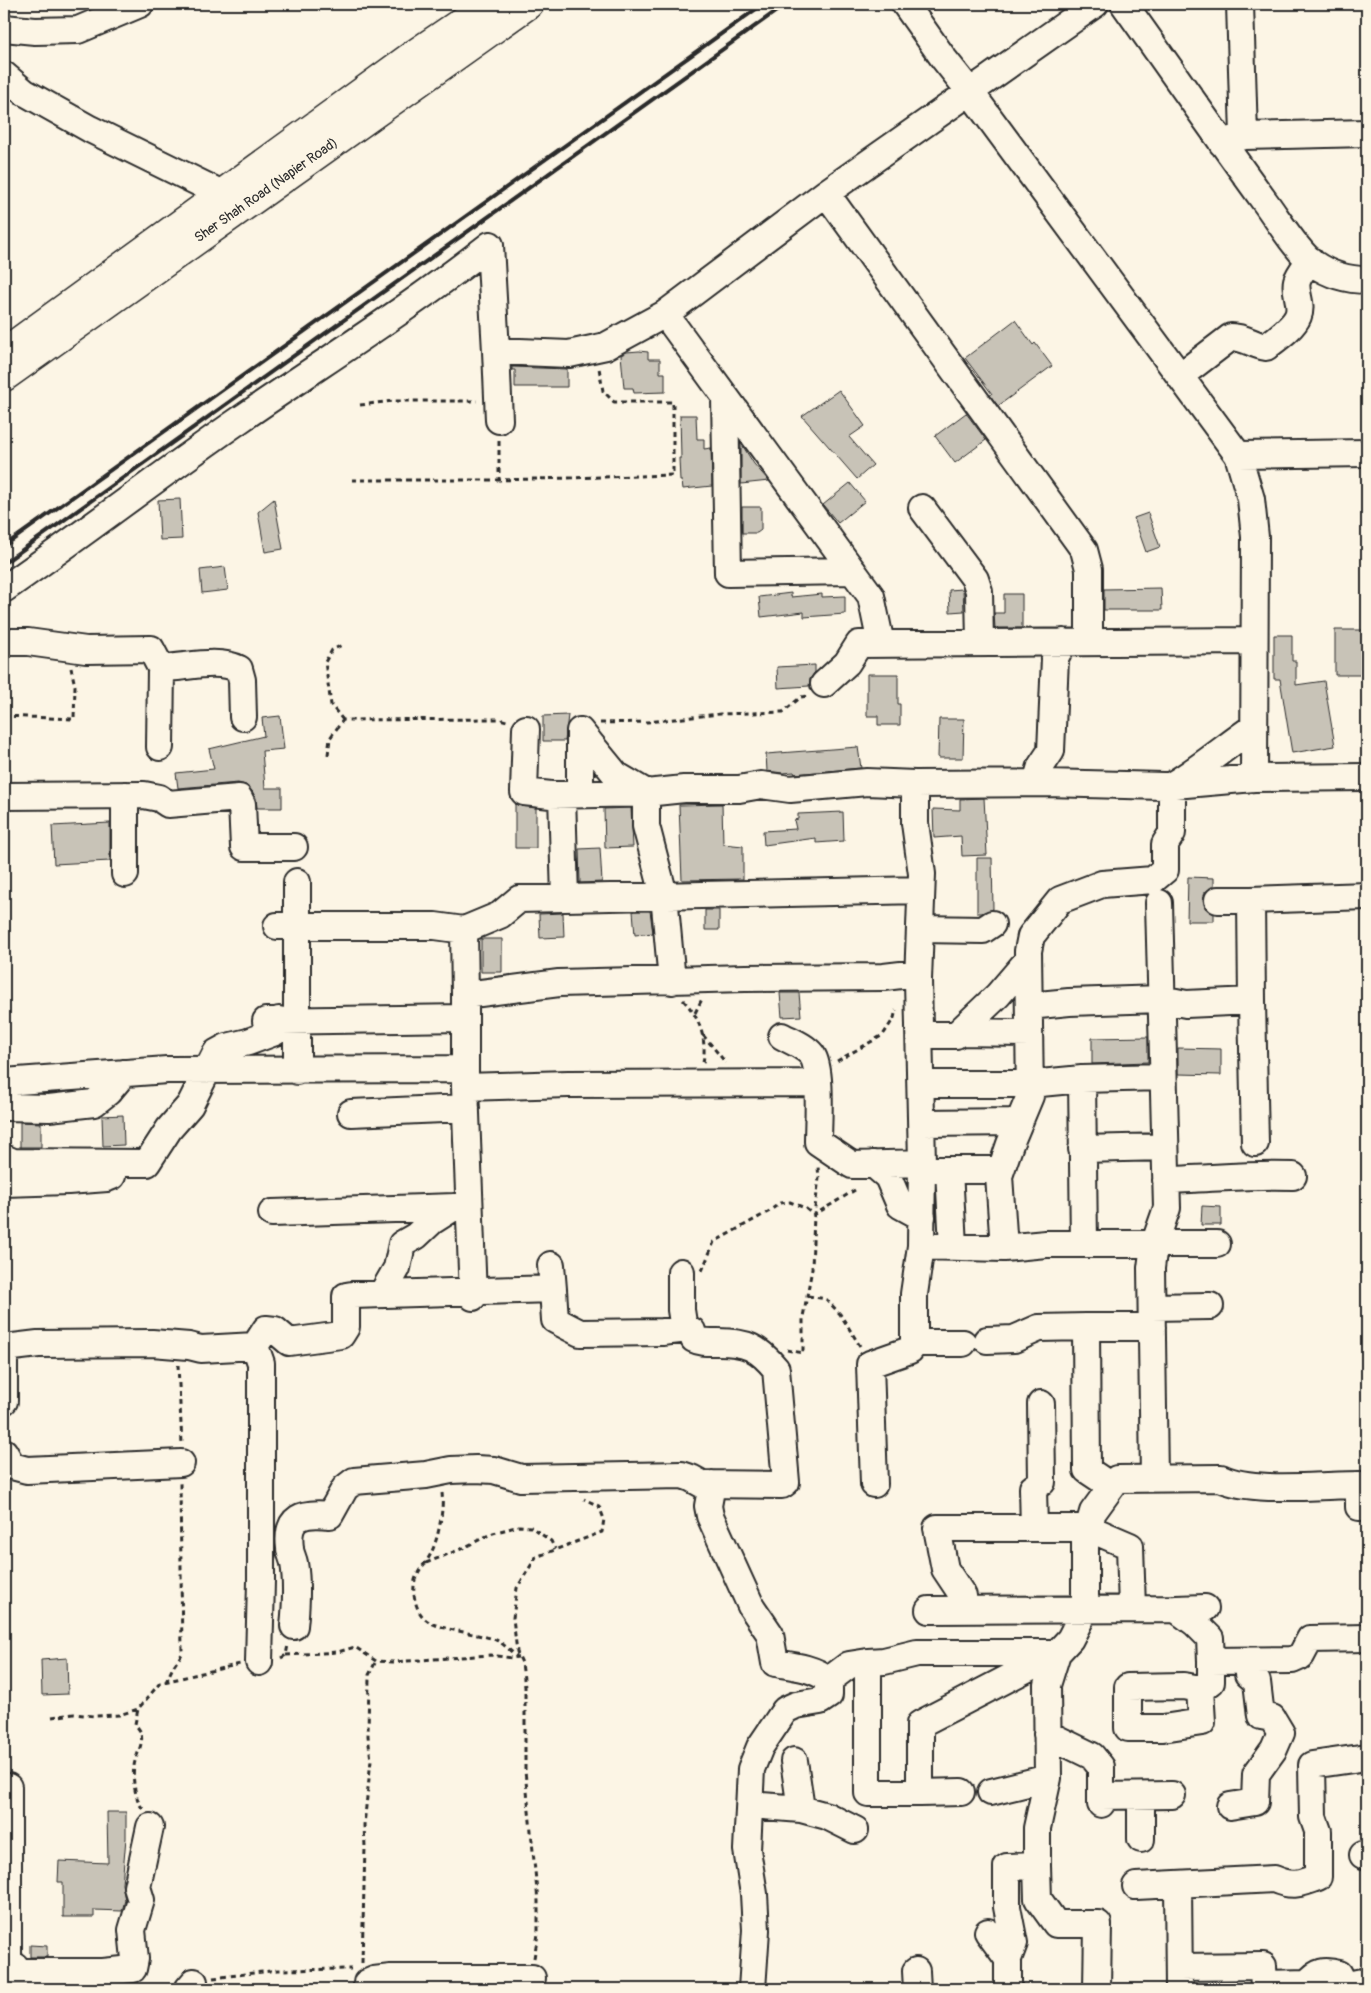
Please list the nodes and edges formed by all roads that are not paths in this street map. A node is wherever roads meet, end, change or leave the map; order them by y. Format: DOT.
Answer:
graph roads {
  1 [pos="140,4"];
  2 [pos="488,4"];
  3 [pos="529,4"];
  4 [pos="905,4"];
  5 [pos="1095,4"];
  6 [pos="1124,4"];
  7 [pos="1240,4"];
  8 [pos="4,28"];
  9 [pos="4,75"];
  10 [pos="970,92"];
  11 [pos="1367,133"];
  12 [pos="1233,140"];
  13 [pos="826,193"];
  14 [pos="228,203"];
  15 [pos="1310,260"];
  16 [pos="1367,280"];
  17 [pos="665,314"];
  18 [pos="496,351"];
  19 [pos="4,352"];
  20 [pos="1180,376"];
  21 [pos="4,378"];
  22 [pos="725,397"];
  23 [pos="498,410"];
  24 [pos="1238,454"];
  25 [pos="1367,454"];
  26 [pos="922,508"];
  27 [pos="854,571"];
  28 [pos="4,589"];
  29 [pos="1253,641"];
  30 [pos="4,642"];
  31 [pos="1062,642"];
  32 [pos="1089,642"];
  33 [pos="980,643"];
  34 [pos="881,644"];
  35 [pos="161,668"];
  36 [pos="824,684"];
  37 [pos="243,717"];
  38 [pos="1254,727"];
  39 [pos="526,729"];
  40 [pos="160,748"];
  41 [pos="1051,751"];
  42 [pos="1367,777"];
  43 [pos="1254,778"];
  44 [pos="1036,783"];
  45 [pos="915,784"];
  46 [pos="1065,784"];
  47 [pos="1172,786"];
  48 [pos="646,793"];
  49 [pos="571,794"];
  50 [pos="125,795"];
  51 [pos="4,796"];
  52 [pos="294,847"];
  53 [pos="126,874"];
  54 [pos="296,882"];
  55 [pos="921,890"];
  56 [pos="664,895"];
  57 [pos="1367,896"];
  58 [pos="565,898"];
  59 [pos="1218,900"];
  60 [pos="1251,900"];
  61 [pos="1159,903"];
  62 [pos="992,924"];
  63 [pos="287,926"];
  64 [pos="920,929"];
  65 [pos="464,930"];
  66 [pos="1028,960"];
  67 [pos="918,973"];
  68 [pos="672,980"];
  69 [pos="1161,999"];
  70 [pos="1252,1001"];
  71 [pos="1029,1006"];
  72 [pos="465,1007"];
  73 [pos="280,1020"];
  74 [pos="959,1032"];
  75 [pos="1029,1033"];
  76 [pos="920,1035"];
  77 [pos="782,1036"];
  78 [pos="207,1071"];
  79 [pos="296,1071"];
  80 [pos="124,1074"];
  81 [pos="818,1076"];
  82 [pos="1163,1077"];
  83 [pos="1082,1079"];
  84 [pos="4,1082"];
  85 [pos="922,1084"];
  86 [pos="1030,1084"];
  87 [pos="465,1088"];
  88 [pos="4,1107"];
  89 [pos="350,1113"];
  90 [pos="1019,1122"];
  91 [pos="922,1123"];
  92 [pos="1255,1143"];
  93 [pos="1165,1147"];
  94 [pos="1082,1149"];
  95 [pos="4,1158"];
  96 [pos="140,1163"];
  97 [pos="873,1164"];
  98 [pos="922,1166"];
  99 [pos="948,1170"];
  100 [pos="1001,1170"];
  101 [pos="1293,1176"];
  102 [pos="1166,1180"];
  103 [pos="4,1183"];
  104 [pos="462,1205"];
  105 [pos="272,1213"];
  106 [pos="922,1217"];
  107 [pos="1084,1244"];
  108 [pos="1217,1244"];
  109 [pos="1154,1245"];
  110 [pos="921,1246"];
  111 [pos="953,1246"];
  112 [pos="1004,1248"];
  113 [pos="681,1281"];
  114 [pos="382,1294"];
  115 [pos="473,1294"];
  116 [pos="1210,1306"];
  117 [pos="1152,1317"];
  118 [pos="1086,1327"];
  119 [pos="684,1329"];
  120 [pos="914,1343"];
  121 [pos="254,1346"];
  122 [pos="4,1347"];
  123 [pos="4,1400"];
  124 [pos="1041,1404"];
  125 [pos="181,1463"];
  126 [pos="6,1466"];
  127 [pos="1154,1478"];
  128 [pos="712,1484"];
  129 [pos="874,1484"];
  130 [pos="1111,1486"];
  131 [pos="1365,1492"];
  132 [pos="1034,1528"];
  133 [pos="1088,1528"];
  134 [pos="1205,1608"];
  135 [pos="1132,1609"];
  136 [pos="1176,1609"];
  137 [pos="929,1610"];
  138 [pos="964,1610"];
  139 [pos="1085,1610"];
  140 [pos="294,1626"];
  141 [pos="1367,1638"];
  142 [pos="1056,1653"];
  143 [pos="259,1662"];
  144 [pos="868,1662"];
  145 [pos="794,1666"];
  146 [pos="1258,1668"];
  147 [pos="830,1680"];
  148 [pos="796,1705"];
  149 [pos="1047,1734"];
  150 [pos="1367,1757"];
  151 [pos="794,1761"];
  152 [pos="1048,1778"];
  153 [pos="8,1786"];
  154 [pos="961,1792"];
  155 [pos="990,1792"];
  156 [pos="920,1793"];
  157 [pos="1172,1795"];
  158 [pos="1141,1796"];
  159 [pos="750,1805"];
  160 [pos="1230,1806"];
  161 [pos="801,1809"];
  162 [pos="150,1827"];
  163 [pos="856,1830"];
  164 [pos="1141,1839"];
  165 [pos="1036,1866"];
  166 [pos="1178,1884"];
  167 [pos="1136,1886"];
  168 [pos="6,1890"];
  169 [pos="1007,1898"];
  170 [pos="1038,1899"];
  171 [pos="988,1932"];
  172 [pos="1008,1959"];
  173 [pos="6,1966"];
  174 [pos="532,1978"];
  175 [pos="1179,1978"];
  176 [pos="102,1981"];
  177 [pos="365,1981"];
  178 [pos="1351,1985"];
  179 [pos="1264,1987"];
  180 [pos="752,1989"];
  181 [pos="1008,1989"];
  182 [pos="1097,1989"];
  1 -- 8 [label="street"];
  2 -- 14 [label="main road, Sher Shah Road (Napier Road)"];
  3 -- 14 [label="main road, Sher Shah Road (Napier Road)"];
  4 -- 10 [label="street"];
  5 -- 10 [label="street"];
  6 -- 12 [label="street"];
  7 -- 12 [label="street"];
  9 -- 14 [label="street"];
  10 -- 13 [label="street"];
  10 -- 20 [label="street"];
  11 -- 12 [label="street"];
  12 -- 15 [label="street"];
  13 -- 17 [label="street"];
  13 -- 32 [label="street"];
  14 -- 19 [label="main road, Sher Shah Road (Napier Road)"];
  14 -- 21 [label="main road, Sher Shah Road (Napier Road)"];
  15 -- 16 [label="street"];
  15 -- 20 [label="street"];
  17 -- 18 [label="street"];
  17 -- 22 [label="street"];
  18 -- 23 [label="street"];
  18 -- 28 [label="street"];
  20 -- 24 [label="street"];
  22 -- 27 [label="street"];
  22 -- 27 [label="street"];
  24 -- 25 [label="street"];
  24 -- 29 [label="street"];
  26 -- 33 [label="street"];
  27 -- 34 [label="street"];
  29 -- 32 [label="street"];
  29 -- 38 [label="street"];
  30 -- 35 [label="street"];
  31 -- 32 [label="street"];
  31 -- 33 [label="street"];
  31 -- 41 [label="street"];
  33 -- 34 [label="street"];
  34 -- 36 [label="street"];
  35 -- 37 [label="street"];
  35 -- 40 [label="street"];
  38 -- 43 [label="street"];
  38 -- 47 [label="street"];
  39 -- 49 [label="street"];
  41 -- 44 [label="street"];
  41 -- 46 [label="street"];
  42 -- 43 [label="street"];
  43 -- 47 [label="street"];
  44 -- 45 [label="street"];
  44 -- 46 [label="street"];
  45 -- 48 [label="street"];
  45 -- 55 [label="street"];
  46 -- 47 [label="street"];
  47 -- 66 [label="street"];
  48 -- 49 [label="street"];
  48 -- 49 [label="street"];
  48 -- 56 [label="street"];
  49 -- 58 [label="street"];
  50 -- 51 [label="street"];
  50 -- 52 [label="street"];
  50 -- 53 [label="street"];
  54 -- 63 [label="street"];
  55 -- 56 [label="street"];
  55 -- 64 [label="street"];
  56 -- 58 [label="street"];
  56 -- 68 [label="street"];
  57 -- 60 [label="street"];
  58 -- 65 [label="street"];
  59 -- 60 [label="street"];
  60 -- 70 [label="street"];
  61 -- 69 [label="street"];
  62 -- 64 [label="street"];
  63 -- 65 [label="street"];
  63 -- 73 [label="street"];
  64 -- 67 [label="street"];
  65 -- 72 [label="street"];
  66 -- 71 [label="street"];
  66 -- 74 [label="street"];
  67 -- 68 [label="street"];
  67 -- 76 [label="street"];
  68 -- 72 [label="street"];
  69 -- 70 [label="street"];
  69 -- 71 [label="street"];
  69 -- 82 [label="street"];
  70 -- 92 [label="street"];
  71 -- 75 [label="street"];
  72 -- 73 [label="street"];
  72 -- 87 [label="street"];
  73 -- 78 [label="street"];
  73 -- 79 [label="street"];
  74 -- 75 [label="street"];
  74 -- 76 [label="street"];
  75 -- 86 [label="street"];
  76 -- 85 [label="street"];
  77 -- 81 [label="street"];
  78 -- 79 [label="street"];
  78 -- 80 [label="street"];
  78 -- 96 [label="street"];
  79 -- 87 [label="street"];
  80 -- 84 [label="street"];
  80 -- 88 [label="street"];
  81 -- 87 [label="street"];
  81 -- 97 [label="street"];
  82 -- 83 [label="street"];
  82 -- 93 [label="street"];
  83 -- 86 [label="street"];
  83 -- 94 [label="street"];
  85 -- 86 [label="street"];
  85 -- 91 [label="street"];
  86 -- 90 [label="street"];
  87 -- 89 [label="street"];
  87 -- 104 [label="street"];
  90 -- 91 [label="street"];
  90 -- 100 [label="street"];
  91 -- 98 [label="street"];
  93 -- 94 [label="street"];
  93 -- 102 [label="street"];
  94 -- 107 [label="street"];
  95 -- 96 [label="street"];
  96 -- 103 [label="street"];
  97 -- 98 [label="street"];
  97 -- 106 [label="street"];
  98 -- 99 [label="street"];
  98 -- 106 [label="street"];
  99 -- 100 [label="street"];
  99 -- 111 [label="street"];
  100 -- 112 [label="street"];
  101 -- 102 [label="street"];
  102 -- 109 [label="street"];
  104 -- 105 [label="street"];
  104 -- 114 [label="street"];
  104 -- 115 [label="street"];
  106 -- 110 [label="street"];
  107 -- 109 [label="street"];
  107 -- 112 [label="street"];
  108 -- 109 [label="street"];
  109 -- 117 [label="street"];
  110 -- 111 [label="street"];
  110 -- 120 [label="street"];
  111 -- 112 [label="street"];
  113 -- 119 [label="street"];
  114 -- 115 [label="street"];
  114 -- 121 [label="street"];
  115 -- 119 [label="street"];
  116 -- 117 [label="street"];
  117 -- 118 [label="street"];
  117 -- 127 [label="street"];
  118 -- 120 [label="street"];
  118 -- 130 [label="street"];
  119 -- 128 [label="street"];
  120 -- 129 [label="street"];
  121 -- 122 [label="street"];
  121 -- 143 [label="street"];
  122 -- 123 [label="street"];
  124 -- 132 [label="street"];
  125 -- 126 [label="street"];
  127 -- 130 [label="street"];
  127 -- 131 [label="street"];
  128 -- 140 [label="street"];
  128 -- 145 [label="street"];
  130 -- 133 [label="street"];
  132 -- 133 [label="street"];
  132 -- 138 [label="street"];
  133 -- 135 [label="street"];
  133 -- 139 [label="street"];
  134 -- 136 [label="street"];
  135 -- 136 [label="street"];
  135 -- 139 [label="street"];
  136 -- 146 [label="street"];
  137 -- 138 [label="street"];
  138 -- 139 [label="street"];
  139 -- 142 [label="street"];
  141 -- 146 [label="street"];
  142 -- 144 [label="street"];
  142 -- 149 [label="street"];
  142 -- 156 [label="street"];
  144 -- 147 [label="street"];
  144 -- 156 [label="street"];
  145 -- 147 [label="street"];
  145 -- 148 [label="street"];
  146 -- 160 [label="street"];
  147 -- 148 [label="street"];
  148 -- 159 [label="street"];
  149 -- 152 [label="street"];
  149 -- 158 [label="street"];
  150 -- 166 [label="street"];
  151 -- 161 [label="street"];
  152 -- 155 [label="street"];
  152 -- 165 [label="street"];
  153 -- 168 [label="street"];
  154 -- 156 [label="street"];
  157 -- 158 [label="street"];
  158 -- 164 [label="street"];
  159 -- 161 [label="street"];
  159 -- 180 [label="street"];
  161 -- 163 [label="street"];
  162 -- 176 [label="street"];
  165 -- 169 [label="street"];
  165 -- 170 [label="street"];
  166 -- 167 [label="street"];
  166 -- 175 [label="street"];
  168 -- 173 [label="street"];
  169 -- 170 [label="street"];
  169 -- 172 [label="street"];
  170 -- 182 [label="street"];
  171 -- 172 [label="street"];
  172 -- 181 [label="street"];
  173 -- 176 [label="street"];
  174 -- 177 [label="street"];
  175 -- 179 [label="street"];
  178 -- 179 [label="street"];
}
